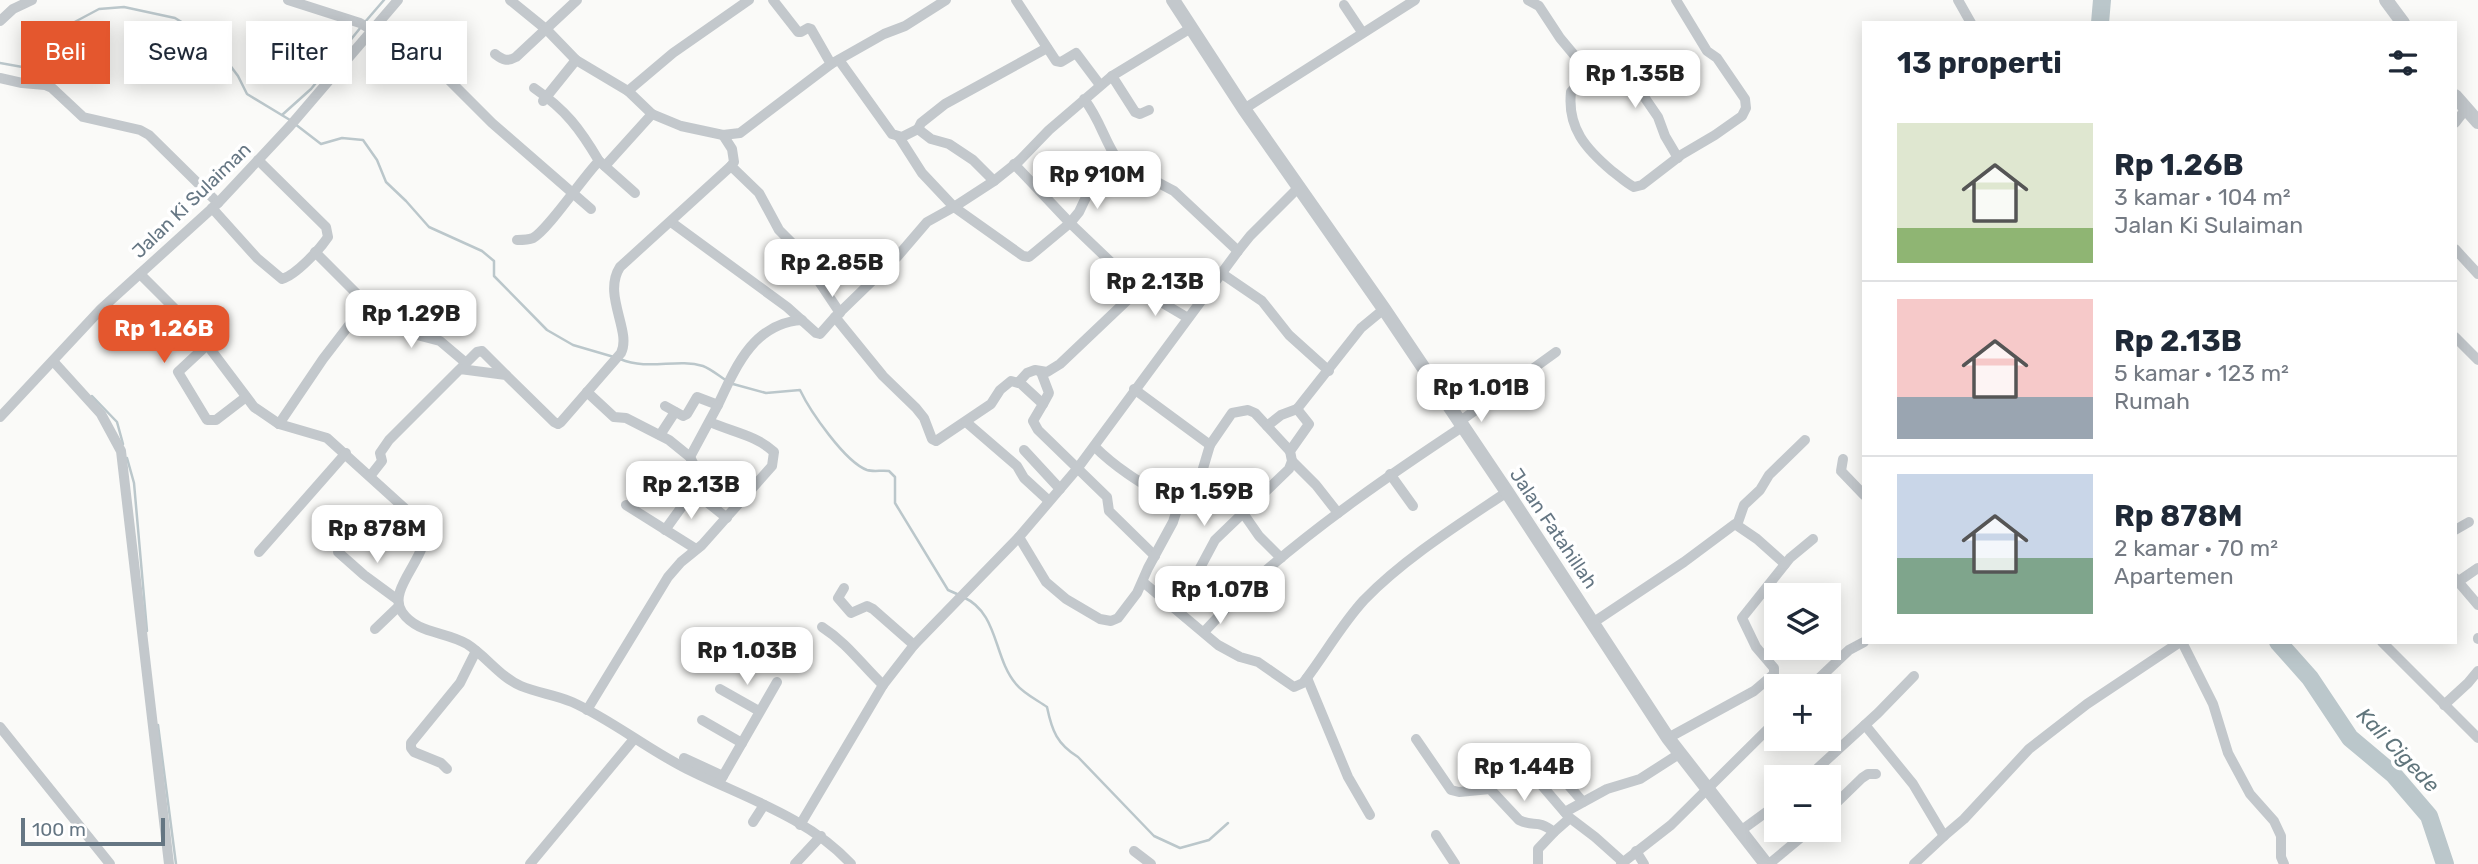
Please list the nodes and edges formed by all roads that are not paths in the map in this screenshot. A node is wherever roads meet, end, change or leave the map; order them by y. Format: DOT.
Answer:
graph roads {
  1 [pos="32,0"];
  2 [pos="288,0"];
  3 [pos="398,0"];
  4 [pos="510,0"];
  5 [pos="577,0"];
  6 [pos="749,0"];
  7 [pos="772,0"];
  8 [pos="946,0"];
  9 [pos="1016,0"];
  10 [pos="1173,0"];
  11 [pos="1415,0"];
  12 [pos="1528,0"];
  13 [pos="1676,0"];
  14 [pos="1958,0"];
  15 [pos="2386,0"];
  16 [pos="1344,5"];
  17 [pos="0,21"];
  18 [pos="375,21"];
  19 [pos="1969,21"];
  20 [pos="2402,21"];
  21 [pos="366,25"];
  22 [pos="545,28"];
  23 [pos="1191,28"];
  24 [pos="366,30"];
  25 [pos="1362,32"];
  26 [pos="1047,48"];
  27 [pos="495,54"];
  28 [pos="576,60"];
  29 [pos="835,62"];
  30 [pos="1585,68"];
  31 [pos="1112,76"];
  32 [pos="0,78"];
  33 [pos="453,84"];
  34 [pos="1100,85"];
  35 [pos="534,88"];
  36 [pos="628,91"];
  37 [pos="545,99"];
  38 [pos="1084,99"];
  39 [pos="2457,99"];
  40 [pos="1244,109"];
  41 [pos="1149,110"];
  42 [pos="2465,110"];
  43 [pos="652,114"];
  44 [pos="2457,120"];
  45 [pos="2478,122"];
  46 [pos="918,129"];
  47 [pos="723,135"];
  48 [pos="899,137"];
  49 [pos="1678,158"];
  50 [pos="258,160"];
  51 [pos="1119,162"];
  52 [pos="602,163"];
  53 [pos="1014,164"];
  54 [pos="731,166"];
  55 [pos="994,181"];
  56 [pos="1299,187"];
  57 [pos="635,192"];
  58 [pos="572,193"];
  59 [pos="215,206"];
  60 [pos="954,207"];
  61 [pos="591,209"];
  62 [pos="671,222"];
  63 [pos="1070,223"];
  64 [pos="517,240"];
  65 [pos="1238,251"];
  66 [pos="2457,251"];
  67 [pos="315,252"];
  68 [pos="1221,273"];
  69 [pos="140,274"];
  70 [pos="2478,274"];
  71 [pos="1139,289"];
  72 [pos="366,303"];
  73 [pos="1384,309"];
  74 [pos="838,315"];
  75 [pos="1188,317"];
  76 [pos="802,320"];
  77 [pos="2457,340"];
  78 [pos="207,345"];
  79 [pos="1556,352"];
  80 [pos="2478,360"];
  81 [pos="53,361"];
  82 [pos="463,366"];
  83 [pos="1329,371"];
  84 [pos="1041,372"];
  85 [pos="506,375"];
  86 [pos="1019,382"];
  87 [pos="1134,389"];
  88 [pos="587,392"];
  89 [pos="246,397"];
  90 [pos="1043,404"];
  91 [pos="718,405"];
  92 [pos="1297,409"];
  93 [pos="0,417"];
  94 [pos="710,422"];
  95 [pos="966,422"];
  96 [pos="279,424"];
  97 [pos="1461,424"];
  98 [pos="1267,426"];
  99 [pos="660,435"];
  100 [pos="1805,440"];
  101 [pos="1210,445"];
  102 [pos="1095,447"];
  103 [pos="1024,450"];
  104 [pos="346,453"];
  105 [pos="1291,456"];
  106 [pos="690,457"];
  107 [pos="1843,460"];
  108 [pos="1077,469"];
  109 [pos="1390,474"];
  110 [pos="370,475"];
  111 [pos="1060,489"];
  112 [pos="1507,492"];
  113 [pos="1862,493"];
  114 [pos="691,494"];
  115 [pos="1049,501"];
  116 [pos="626,505"];
  117 [pos="1177,505"];
  118 [pos="1413,506"];
  119 [pos="1243,513"];
  120 [pos="1338,513"];
  121 [pos="727,518"];
  122 [pos="2469,522"];
  123 [pos="1737,525"];
  124 [pos="2457,529"];
  125 [pos="665,530"];
  126 [pos="1019,537"];
  127 [pos="1814,539"];
  128 [pos="696,549"];
  129 [pos="338,551"];
  130 [pos="260,552"];
  131 [pos="1155,556"];
  132 [pos="1281,558"];
  133 [pos="1785,564"];
  134 [pos="1200,568"];
  135 [pos="2478,568"];
  136 [pos="2457,579"];
  137 [pos="1143,582"];
  138 [pos="844,588"];
  139 [pos="398,603"];
  140 [pos="2478,605"];
  141 [pos="1594,622"];
  142 [pos="822,628"];
  143 [pos="375,629"];
  144 [pos="1204,632"];
  145 [pos="1862,643"];
  146 [pos="2178,644"];
  147 [pos="2182,644"];
  148 [pos="2384,644"];
  149 [pos="914,645"];
  150 [pos="475,651"];
  151 [pos="2478,671"];
  152 [pos="1824,674"];
  153 [pos="1914,676"];
  154 [pos="1307,678"];
  155 [pos="777,682"];
  156 [pos="883,685"];
  157 [pos="720,689"];
  158 [pos="2444,705"];
  159 [pos="587,710"];
  160 [pos="758,711"];
  161 [pos="702,720"];
  162 [pos="1865,725"];
  163 [pos="0,727"];
  164 [pos="1764,733"];
  165 [pos="1668,738"];
  166 [pos="2478,738"];
  167 [pos="634,739"];
  168 [pos="1416,739"];
  169 [pos="742,743"];
  170 [pos="1538,750"];
  171 [pos="1679,754"];
  172 [pos="684,758"];
  173 [pos="1521,760"];
  174 [pos="1821,765"];
  175 [pos="446,769"];
  176 [pos="1876,774"];
  177 [pos="721,780"];
  178 [pos="1709,790"];
  179 [pos="1841,799"];
  180 [pos="1583,802"];
  181 [pos="764,805"];
  182 [pos="1764,814"];
  183 [pos="1370,815"];
  184 [pos="1568,815"];
  185 [pos="752,822"];
  186 [pos="800,825"];
  187 [pos="1554,832"];
  188 [pos="1739,832"];
  189 [pos="1436,835"];
  190 [pos="821,836"];
  191 [pos="1944,836"];
  192 [pos="1795,842"];
  193 [pos="1134,851"];
  194 [pos="1636,851"];
  195 [pos="1622,863"];
  196 [pos="110,864"];
  197 [pos="169,864"];
  198 [pos="530,864"];
  199 [pos="795,864"];
  200 [pos="851,864"];
  201 [pos="1150,864"];
  202 [pos="1455,864"];
  203 [pos="1538,864"];
  204 [pos="1644,864"];
  205 [pos="1767,864"];
  206 [pos="1913,864"];
  207 [pos="2284,864"];
  1 -- 17 [label="street"];
  2 -- 21 [label="street"];
  3 -- 18 [label="street, Jalan Ki Sulaiman"];
  4 -- 22 [label="street"];
  5 -- 22 [label="street"];
  6 -- 36 [label="street"];
  7 -- 29 [label="street"];
  8 -- 29 [label="street"];
  9 -- 26 [label="street"];
  10 -- 23 [label="street, Jalan Fatahillah"];
  11 -- 25 [label="street"];
  12 -- 30 [label="street"];
  13 -- 49 [label="street"];
  14 -- 19 [label="street"];
  15 -- 20 [label="street"];
  16 -- 25 [label="street"];
  22 -- 27 [label="street"];
  22 -- 28 [label="street"];
  23 -- 31 [label="street"];
  23 -- 40 [label="street, Jalan Fatahillah"];
  24 -- 50 [label="street, Jalan Ki Sulaiman"];
  25 -- 40 [label="street"];
  26 -- 34 [label="street"];
  26 -- 46 [label="street"];
  28 -- 36 [label="street"];
  28 -- 37 [label="street"];
  29 -- 47 [label="street"];
  29 -- 48 [label="street"];
  30 -- 49 [label="street"];
  30 -- 49 [label="street"];
  31 -- 34 [label="street"];
  31 -- 41 [label="street"];
  32 -- 59 [label="street"];
  33 -- 58 [label="street"];
  34 -- 38 [label="street"];
  35 -- 37 [label="street"];
  36 -- 43 [label="street"];
  37 -- 52 [label="street"];
  38 -- 51 [label="street"];
  38 -- 53 [label="street"];
  39 -- 42 [label="street"];
  40 -- 56 [label="street, Jalan Fatahillah"];
  42 -- 44 [label="street"];
  42 -- 45 [label="street"];
  43 -- 47 [label="street"];
  43 -- 52 [label="street"];
  46 -- 48 [label="street"];
  46 -- 55 [label="street"];
  47 -- 54 [label="street"];
  48 -- 60 [label="street"];
  50 -- 59 [label="street, Jalan Ki Sulaiman"];
  50 -- 67 [label="street"];
  51 -- 63 [label="street"];
  51 -- 65 [label="street"];
  52 -- 57 [label="street"];
  52 -- 58 [label="street"];
  53 -- 55 [label="street"];
  53 -- 63 [label="street"];
  54 -- 62 [label="street"];
  54 -- 74 [label="street"];
  55 -- 60 [label="street"];
  56 -- 65 [label="street"];
  56 -- 73 [label="street, Jalan Fatahillah"];
  58 -- 61 [label="street"];
  58 -- 64 [label="street"];
  59 -- 67 [label="street"];
  59 -- 69 [label="street, Jalan Ki Sulaiman"];
  60 -- 63 [label="street"];
  60 -- 74 [label="street"];
  62 -- 76 [label="street"];
  62 -- 88 [label="street"];
  63 -- 71 [label="street"];
  65 -- 68 [label="street"];
  66 -- 70 [label="street"];
  67 -- 72 [label="street"];
  68 -- 75 [label="street"];
  68 -- 83 [label="street"];
  69 -- 78 [label="street"];
  69 -- 81 [label="street, Jalan Ki Sulaiman"];
  71 -- 75 [label="street"];
  71 -- 84 [label="street"];
  72 -- 82 [label="street"];
  72 -- 96 [label="street"];
  73 -- 83 [label="street"];
  73 -- 97 [label="street, Jalan Fatahillah"];
  74 -- 76 [label="street"];
  74 -- 95 [label="street"];
  75 -- 87 [label="street"];
  76 -- 91 [label="street"];
  77 -- 80 [label="street"];
  78 -- 89 [label="street"];
  78 -- 89 [label="street"];
  79 -- 97 [label="street"];
  81 -- 93 [label="street, Jalan Ki Sulaiman"];
  81 -- 197 [label="street"];
  82 -- 85 [label="street"];
  82 -- 85 [label="street"];
  82 -- 110 [label="street"];
  83 -- 92 [label="street"];
  84 -- 86 [label="street"];
  84 -- 90 [label="street"];
  85 -- 88 [label="street"];
  86 -- 90 [label="street"];
  86 -- 95 [label="street"];
  87 -- 101 [label="street"];
  87 -- 102 [label="street"];
  88 -- 99 [label="street"];
  89 -- 96 [label="street"];
  90 -- 108 [label="street"];
  91 -- 94 [label="street"];
  91 -- 99 [label="street"];
  92 -- 98 [label="street"];
  92 -- 105 [label="street"];
  94 -- 106 [label="street"];
  94 -- 121 [label="street"];
  95 -- 115 [label="street"];
  96 -- 104 [label="street"];
  97 -- 109 [label="street"];
  97 -- 112 [label="street, Jalan Fatahillah"];
  98 -- 101 [label="street"];
  98 -- 105 [label="street"];
  99 -- 106 [label="street"];
  100 -- 123 [label="street"];
  101 -- 117 [label="street"];
  102 -- 108 [label="street"];
  102 -- 117 [label="street"];
  103 -- 111 [label="street"];
  104 -- 110 [label="street"];
  104 -- 130 [label="street"];
  105 -- 119 [label="street"];
  105 -- 120 [label="street"];
  106 -- 114 [label="street"];
  107 -- 113 [label="street"];
  108 -- 111 [label="street"];
  108 -- 131 [label="street"];
  109 -- 118 [label="street"];
  109 -- 120 [label="street"];
  110 -- 139 [label="street"];
  111 -- 115 [label="street"];
  112 -- 141 [label="street, Jalan Fatahillah"];
  112 -- 154 [label="street"];
  114 -- 121 [label="street"];
  114 -- 125 [label="street"];
  115 -- 126 [label="street"];
  116 -- 125 [label="street"];
  117 -- 131 [label="street"];
  119 -- 132 [label="street"];
  119 -- 134 [label="street"];
  120 -- 132 [label="street"];
  121 -- 128 [label="street"];
  122 -- 124 [label="street"];
  123 -- 133 [label="street"];
  123 -- 141 [label="street"];
  125 -- 128 [label="street"];
  126 -- 137 [label="street"];
  126 -- 149 [label="street"];
  127 -- 133 [label="street"];
  128 -- 159 [label="street"];
  129 -- 139 [label="street"];
  131 -- 137 [label="street"];
  132 -- 144 [label="street"];
  133 -- 165 [label="street"];
  135 -- 136 [label="street"];
  136 -- 140 [label="street"];
  137 -- 144 [label="street"];
  138 -- 149 [label="street"];
  139 -- 143 [label="street"];
  139 -- 150 [label="street"];
  141 -- 165 [label="street, Jalan Fatahillah"];
  142 -- 156 [label="street"];
  144 -- 154 [label="street"];
  145 -- 152 [label="street"];
  146 -- 191 [label="street"];
  147 -- 207 [label="street"];
  148 -- 158 [label="street"];
  149 -- 156 [label="street"];
  150 -- 159 [label="street"];
  150 -- 175 [label="street"];
  151 -- 158 [label="street"];
  153 -- 162 [label="street"];
  154 -- 183 [label="street"];
  155 -- 160 [label="street"];
  156 -- 186 [label="street"];
  157 -- 160 [label="street"];
  158 -- 166 [label="street"];
  159 -- 167 [label="street"];
  160 -- 169 [label="street"];
  161 -- 169 [label="street"];
  162 -- 174 [label="street"];
  162 -- 191 [label="street"];
  163 -- 196 [label="street"];
  164 -- 178 [label="street"];
  165 -- 171 [label="street, Jalan Fatahillah"];
  167 -- 177 [label="street"];
  167 -- 198 [label="street"];
  168 -- 187 [label="street"];
  169 -- 177 [label="street"];
  170 -- 180 [label="street"];
  171 -- 178 [label="street, Jalan Fatahillah"];
  171 -- 180 [label="street"];
  172 -- 177 [label="street"];
  173 -- 184 [label="street"];
  176 -- 179 [label="street"];
  177 -- 181 [label="street"];
  178 -- 188 [label="street, Jalan Fatahillah"];
  178 -- 194 [label="street"];
  180 -- 184 [label="street"];
  181 -- 185 [label="street"];
  181 -- 186 [label="street"];
  182 -- 188 [label="street"];
  184 -- 187 [label="street"];
  184 -- 195 [label="street"];
  186 -- 190 [label="street"];
  187 -- 203 [label="street"];
  188 -- 205 [label="street, Jalan Fatahillah"];
  189 -- 202 [label="street"];
  190 -- 199 [label="street"];
  190 -- 200 [label="street"];
  191 -- 206 [label="street"];
  192 -- 205 [label="street"];
  193 -- 201 [label="street"];
  194 -- 195 [label="street"];
  194 -- 204 [label="street"];
}
